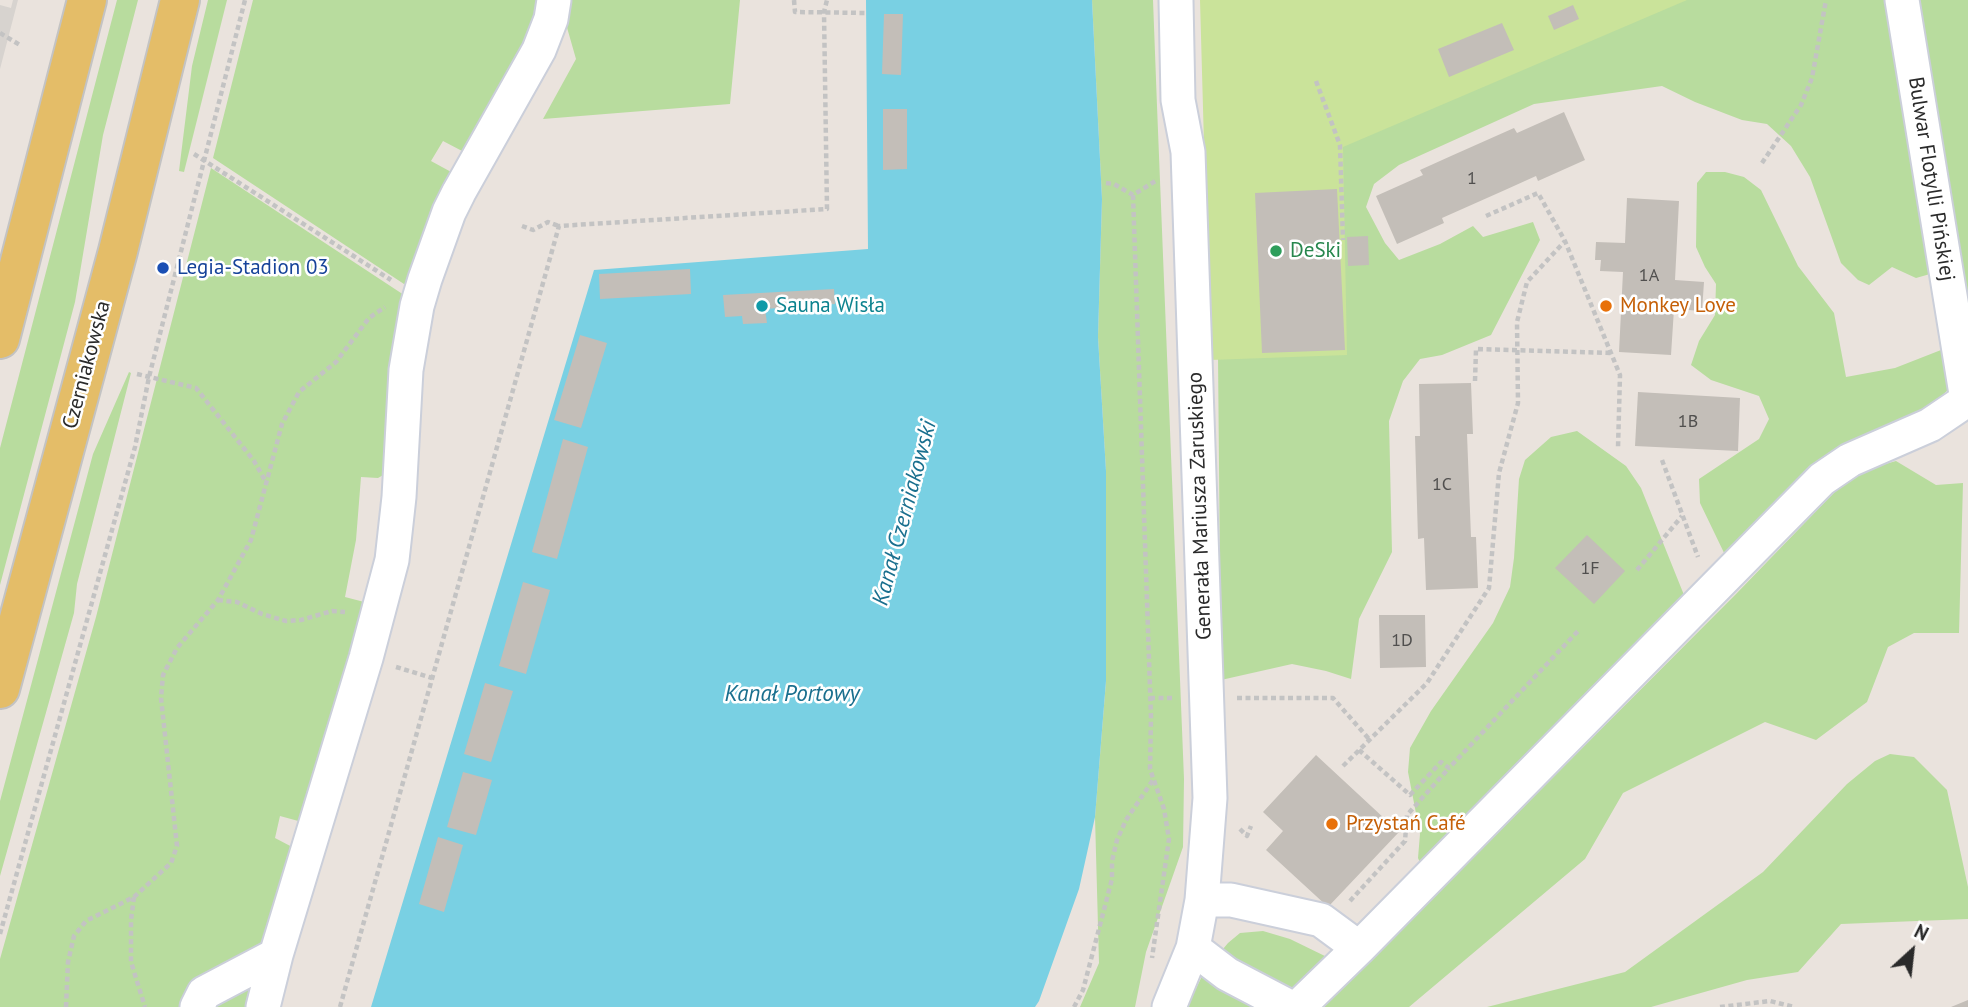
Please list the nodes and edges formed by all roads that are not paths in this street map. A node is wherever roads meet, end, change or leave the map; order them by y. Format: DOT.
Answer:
graph roads {
  1 [pos="69,0"];
  2 [pos="87,0"];
  3 [pos="164,0"];
  4 [pos="180,0"];
  5 [pos="554,0"];
  6 [pos="1176,0"];
  7 [pos="1902,0"];
  8 [pos="170,39"];
  9 [pos="73,53"];
  10 [pos="0,339"];
  11 [pos="1968,400"];
  12 [pos="0,689"];
  13 [pos="1202,900"];
  14 [pos="1193,948"];
  15 [pos="1359,948"];
  16 [pos="276,955"];
  17 [pos="197,1007"];
  18 [pos="263,1007"];
  19 [pos="1169,1007"];
  20 [pos="1290,1007"];
  21 [pos="1298,1007"];
  1 -- 9 [label="street"];
  2 -- 9 [label="main road"];
  3 -- 8 [label="street"];
  4 -- 8 [label="main road, Czerniakowska"];
  5 -- 16 [label="street"];
  6 -- 13 [label="street, Generała Mariusza Zaruskiego"];
  7 -- 11 [label="street, Bulwar Flotylli Pińskiej"];
  8 -- 12 [label="main road, Czerniakowska"];
  9 -- 10 [label="main road"];
  11 -- 15 [label="street"];
  13 -- 14 [label="street, Generała Mariusza Zaruskiego"];
  13 -- 15 [label="street"];
  14 -- 19 [label="street, Generała Mariusza Zaruskiego"];
  14 -- 20 [label="street"];
  15 -- 21 [label="street"];
  16 -- 17 [label="street"];
  16 -- 18 [label="street"];
}
